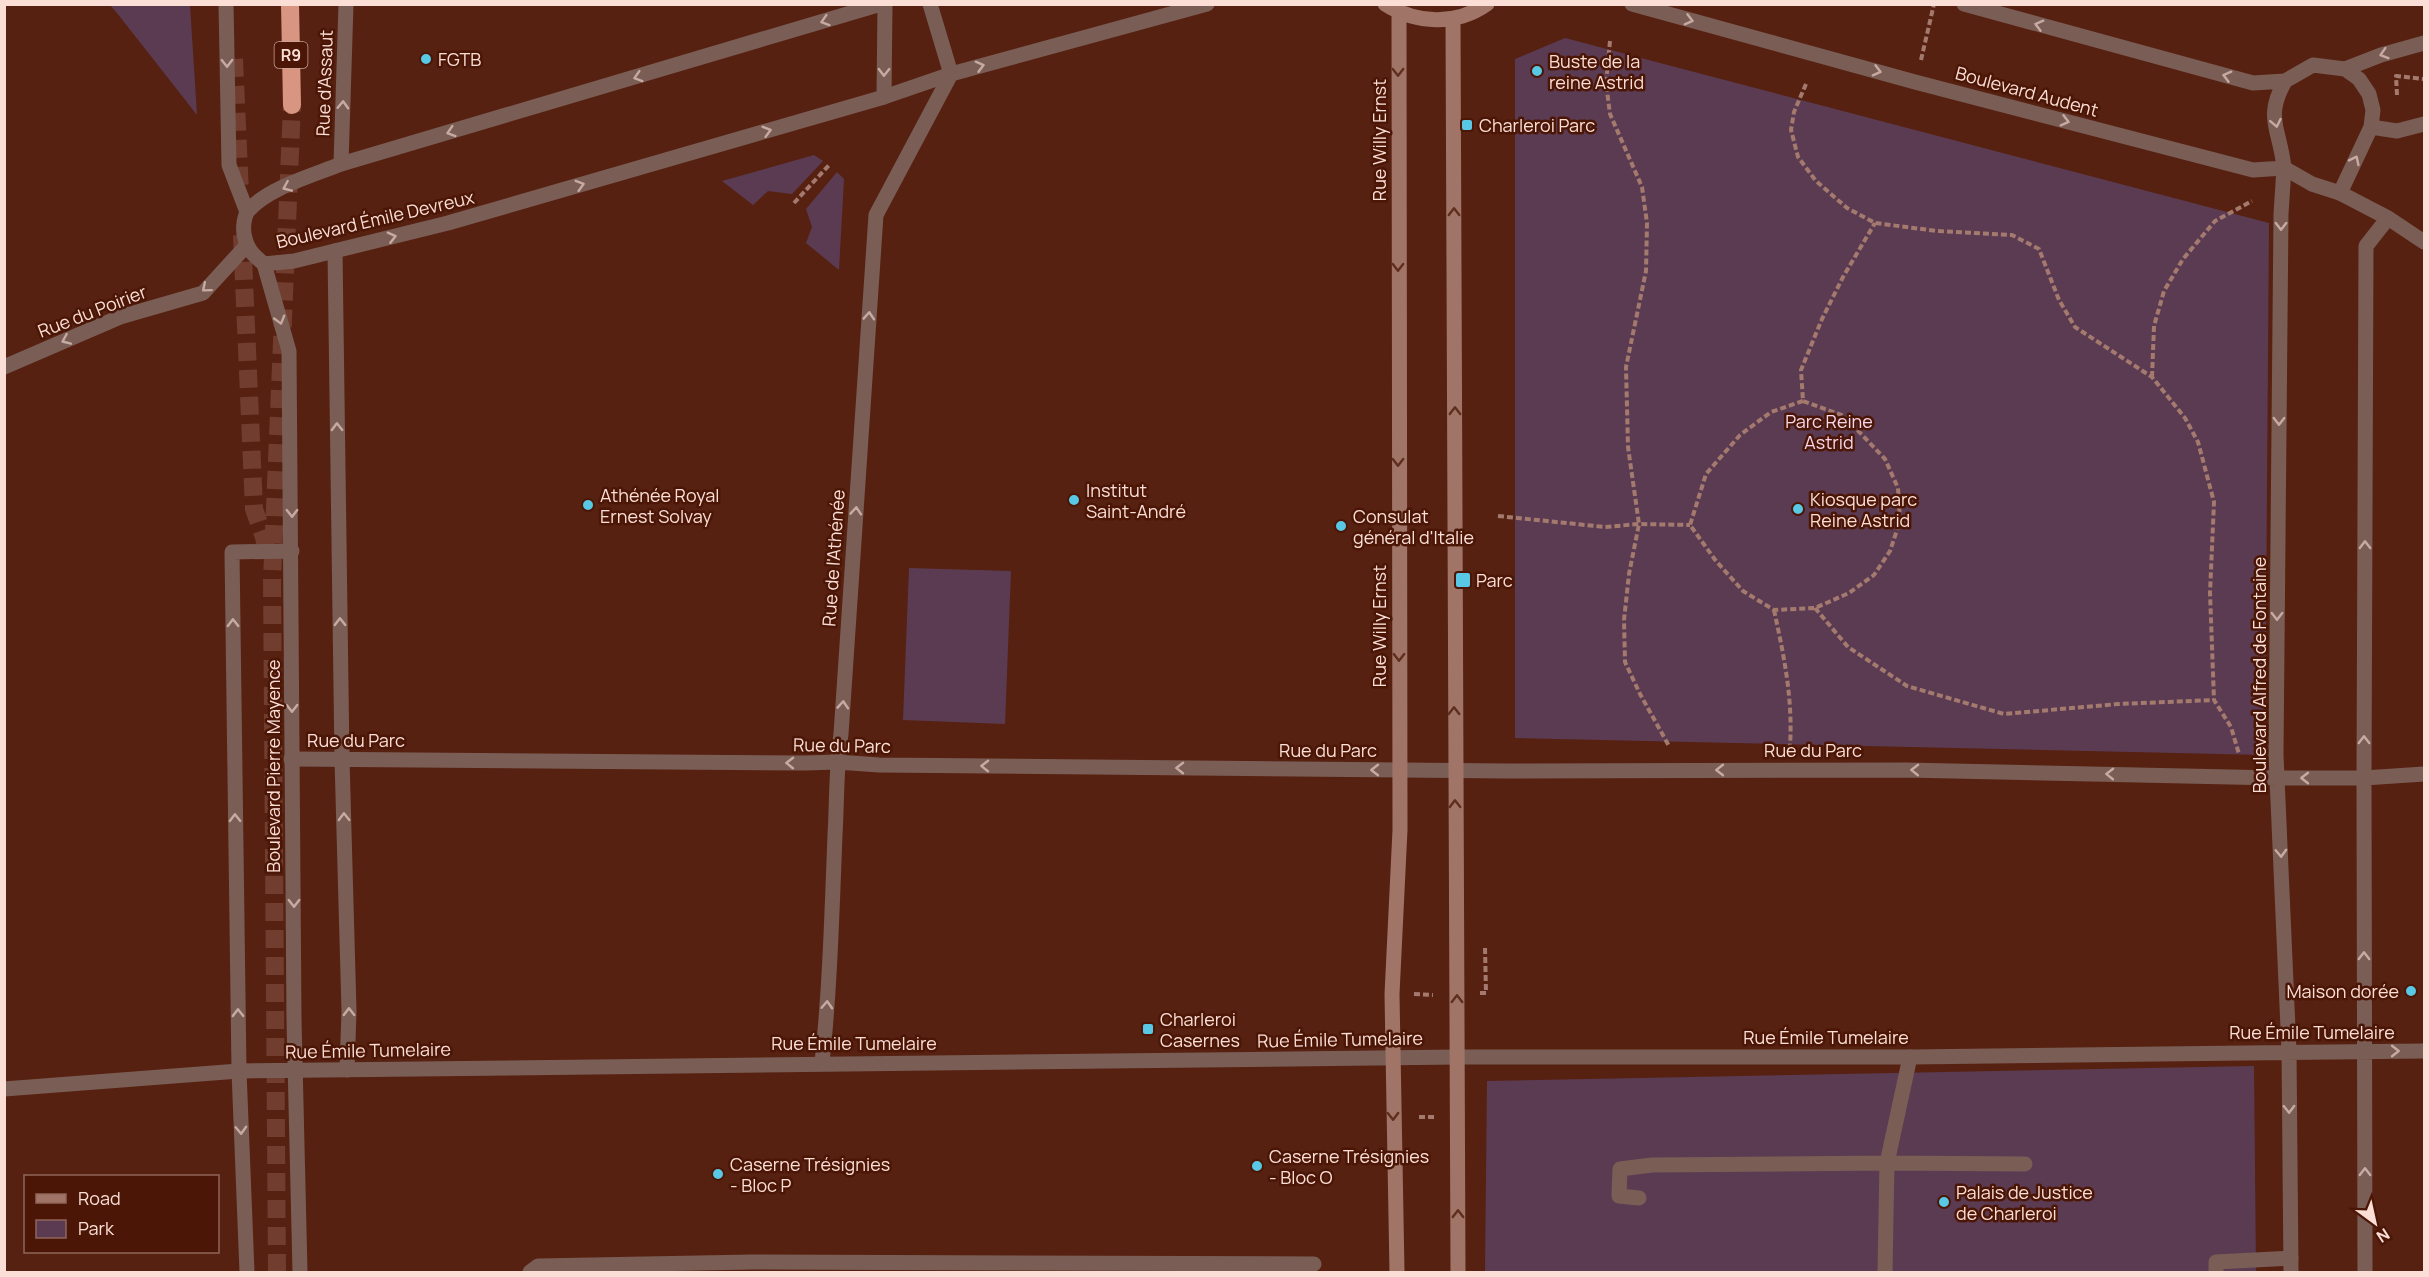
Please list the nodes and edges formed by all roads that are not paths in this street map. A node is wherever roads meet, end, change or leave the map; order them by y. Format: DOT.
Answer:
graph roads {
  1 [pos="226,4"];
  2 [pos="290,4"];
  3 [pos="346,4"];
  4 [pos="883,4"];
  5 [pos="930,4"];
  6 [pos="1207,4"];
  7 [pos="1385,4"];
  8 [pos="1487,4"];
  9 [pos="1632,4"];
  10 [pos="1964,4"];
  11 [pos="1399,13"];
  12 [pos="1453,19"];
  13 [pos="2424,43"];
  14 [pos="2345,69"];
  15 [pos="951,74"];
  16 [pos="2285,81"];
  17 [pos="884,96"];
  18 [pos="292,105"];
  19 [pos="2424,124"];
  20 [pos="2371,127"];
  21 [pos="340,164"];
  22 [pos="2284,168"];
  23 [pos="2340,193"];
  24 [pos="247,212"];
  25 [pos="2388,218"];
  26 [pos="2424,242"];
  27 [pos="246,246"];
  28 [pos="335,251"];
  29 [pos="264,264"];
  30 [pos="4,367"];
  31 [pos="292,551"];
  32 [pos="291,759"];
  33 [pos="342,759"];
  34 [pos="837,762"];
  35 [pos="1399,770"];
  36 [pos="1454,770"];
  37 [pos="2424,774"];
  38 [pos="2278,778"];
  39 [pos="2364,778"];
  40 [pos="2289,1051"];
  41 [pos="2365,1051"];
  42 [pos="2424,1051"];
  43 [pos="1458,1057"];
  44 [pos="1910,1057"];
  45 [pos="1392,1058"];
  46 [pos="822,1063"];
  47 [pos="347,1070"];
  48 [pos="239,1071"];
  49 [pos="295,1071"];
  50 [pos="4,1089"];
  51 [pos="1887,1163"];
  52 [pos="2025,1164"];
  53 [pos="1639,1198"];
  54 [pos="1314,1264"];
  55 [pos="2291,1265"];
  56 [pos="247,1272"];
  57 [pos="300,1272"];
  58 [pos="530,1272"];
  59 [pos="1397,1272"];
  60 [pos="1458,1272"];
  61 [pos="1885,1272"];
  62 [pos="2216,1272"];
  63 [pos="2365,1272"];
  1 -- 24 [label="street, one-way"];
  2 -- 18 [label="highway, R9"];
  21 -- 3 [label="street, Rue d'Assaut, one-way"];
  4 -- 17 [label="street, one-way"];
  4 -- 21 [label="street, one-way"];
  5 -- 15 [label="street"];
  15 -- 6 [label="street, Boulevard Émile Devreux, one-way"];
  7 -- 11 [label="main road"];
  8 -- 12 [label="main road"];
  9 -- 22 [label="street, Boulevard Audent, one-way"];
  16 -- 10 [label="street, one-way"];
  11 -- 12 [label="main road"];
  11 -- 35 [label="main road, Rue Willy Ernst, one-way"];
  36 -- 12 [label="main road, one-way"];
  13 -- 14 [label="street, one-way"];
  14 -- 16 [label="street"];
  14 -- 20 [label="street"];
  15 -- 17 [label="street, Boulevard Émile Devreux"];
  34 -- 15 [label="street, Rue de l'Athénée, one-way"];
  16 -- 22 [label="street, Boulevard Alfred de Fontaine, one-way"];
  28 -- 17 [label="street, Boulevard Émile Devreux, one-way"];
  19 -- 20 [label="street"];
  23 -- 20 [label="street, one-way"];
  21 -- 24 [label="street, one-way"];
  22 -- 23 [label="street"];
  22 -- 38 [label="street, Boulevard Alfred de Fontaine, one-way"];
  23 -- 25 [label="street"];
  24 -- 27 [label="street"];
  25 -- 26 [label="street"];
  39 -- 25 [label="street, one-way"];
  27 -- 29 [label="street, Boulevard Émile Devreux"];
  27 -- 30 [label="street, Rue du Poirier, one-way"];
  28 -- 29 [label="street, Boulevard Émile Devreux"];
  33 -- 28 [label="street, one-way"];
  29 -- 31 [label="street, Boulevard Pierre Mayence, one-way"];
  31 -- 32 [label="street, Boulevard Pierre Mayence, one-way"];
  48 -- 31 [label="street, one-way"];
  32 -- 33 [label="street, Rue du Parc"];
  32 -- 49 [label="street, Boulevard Pierre Mayence, one-way"];
  34 -- 33 [label="street, Rue du Parc, one-way"];
  47 -- 33 [label="street, one-way"];
  35 -- 34 [label="street, Rue du Parc, one-way"];
  46 -- 34 [label="street, Rue de l'Athénée, one-way"];
  35 -- 36 [label="street, Rue du Parc"];
  35 -- 45 [label="main road, Rue Willy Ernst"];
  38 -- 36 [label="street, Rue du Parc, one-way"];
  43 -- 36 [label="main road, one-way"];
  37 -- 39 [label="street, Rue du Parc"];
  39 -- 38 [label="street, Rue du Parc, one-way"];
  38 -- 40 [label="street, Boulevard Alfred de Fontaine, one-way"];
  41 -- 39 [label="street, one-way"];
  40 -- 41 [label="street, Rue Émile Tumelaire"];
  40 -- 44 [label="street, Rue Émile Tumelaire"];
  40 -- 55 [label="street, Boulevard Alfred de Fontaine, one-way"];
  41 -- 42 [label="street, Rue Émile Tumelaire, one-way"];
  63 -- 41 [label="street, one-way"];
  43 -- 44 [label="street, Rue Émile Tumelaire"];
  43 -- 45 [label="street, Rue Émile Tumelaire"];
  60 -- 43 [label="main road, one-way"];
  44 -- 51 [label="street"];
  45 -- 46 [label="street, Rue Émile Tumelaire"];
  45 -- 59 [label="main road, Rue Willy Ernst, one-way"];
  46 -- 47 [label="street, Rue Émile Tumelaire"];
  47 -- 49 [label="street, Rue Émile Tumelaire"];
  48 -- 49 [label="street, Rue Émile Tumelaire"];
  48 -- 50 [label="street, Rue Émile Tumelaire"];
  48 -- 56 [label="street, one-way"];
  49 -- 57 [label="street, Boulevard Pierre Mayence"];
  51 -- 52 [label="street"];
  51 -- 53 [label="street"];
  51 -- 61 [label="street"];
  54 -- 58 [label="street"];
  55 -- 62 [label="street"];
}
